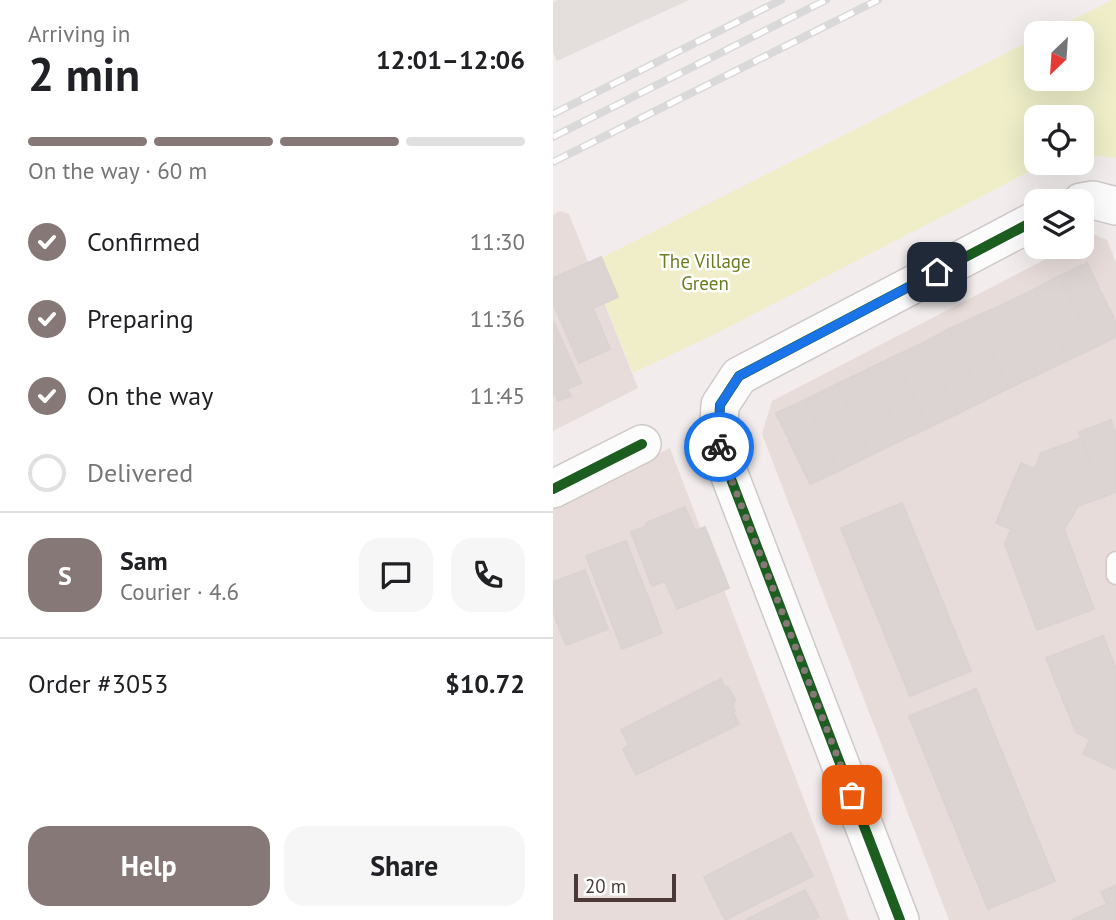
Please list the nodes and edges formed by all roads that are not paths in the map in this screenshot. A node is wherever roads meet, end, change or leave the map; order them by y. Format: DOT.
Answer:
graph roads {
  1 [pos="1094,200"];
  2 [pos="1116,206"];
  3 [pos="1024,226"];
  4 [pos="642,444"];
  5 [pos="553,489"];
  6 [pos="1116,561"];
  7 [pos="1116,575"];
  8 [pos="900,920"];
  1 -- 2 [label="street"];
  3 -- 8 [label="street"];
  4 -- 5 [label="street"];
  6 -- 7 [label="lane"];
}
